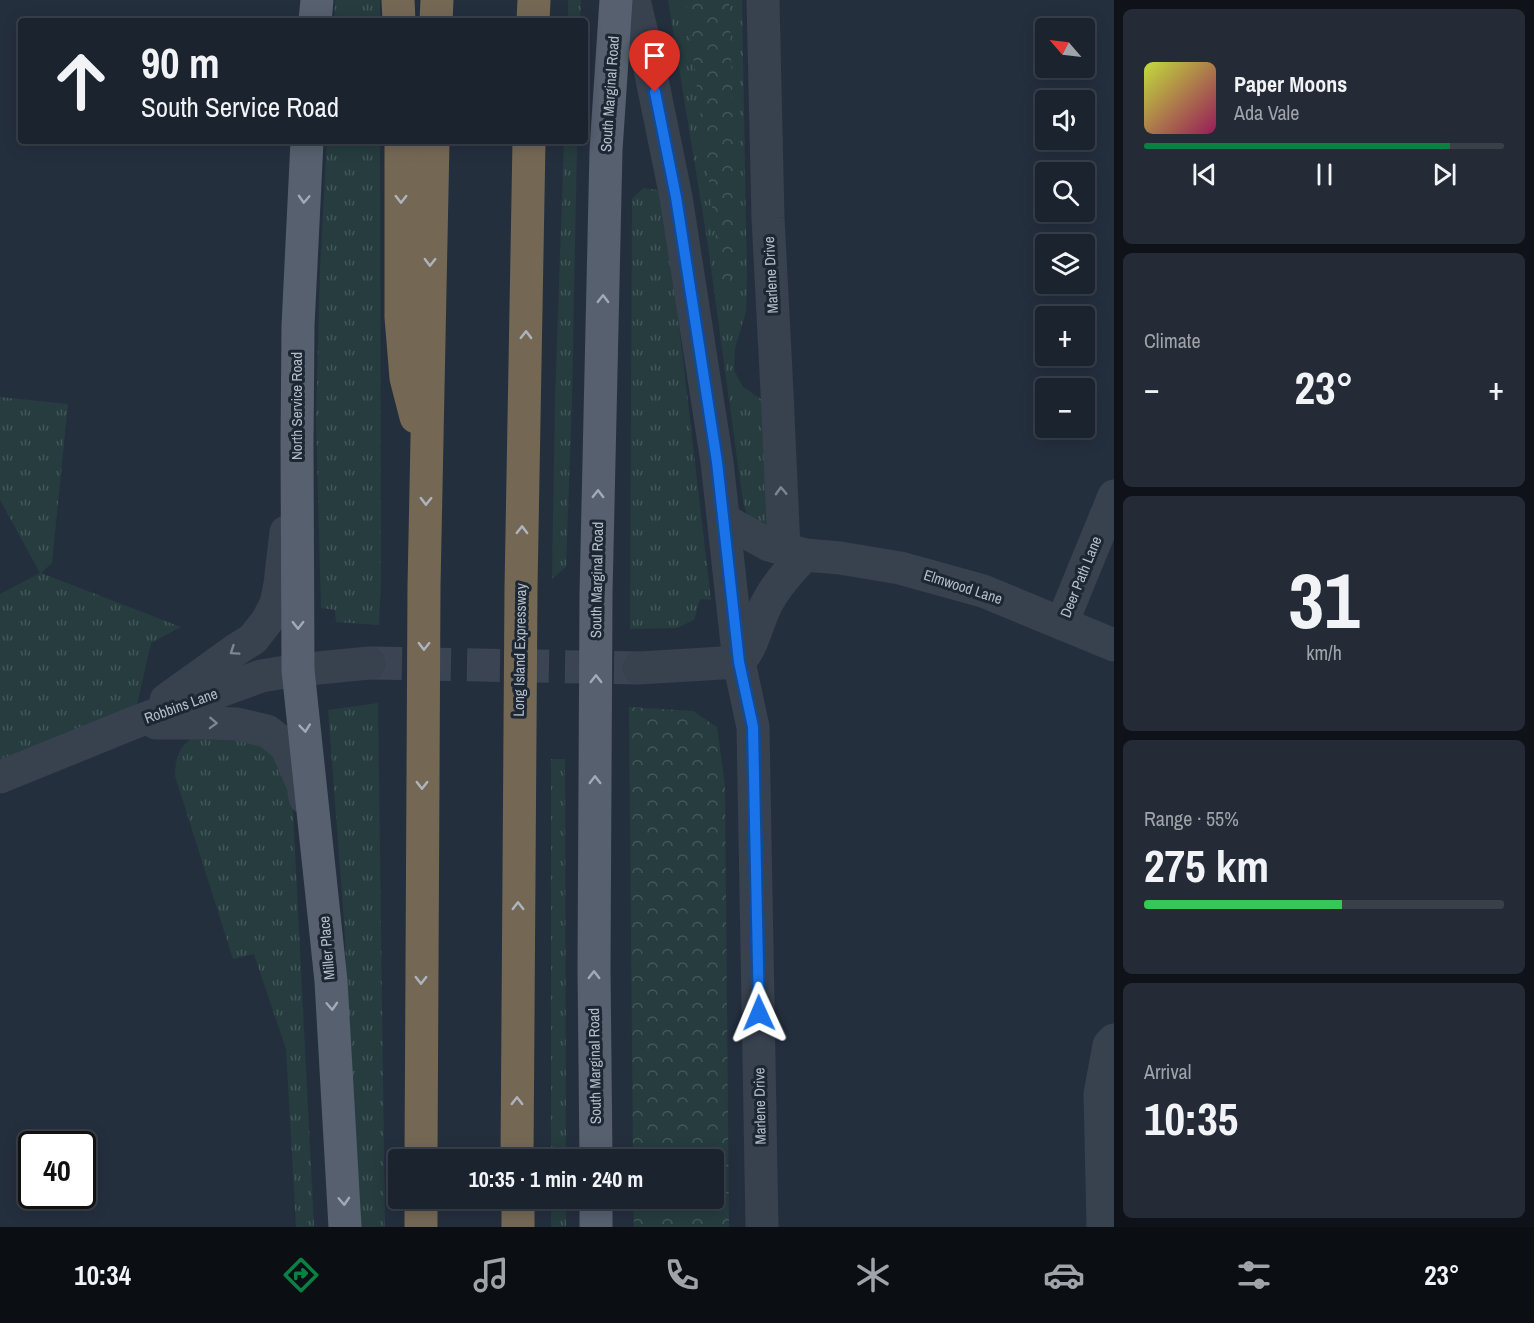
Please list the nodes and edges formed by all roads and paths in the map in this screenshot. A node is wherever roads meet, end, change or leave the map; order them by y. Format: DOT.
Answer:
graph roads {
  1 [pos="317,0"];
  2 [pos="398,0"];
  3 [pos="438,0"];
  4 [pos="534,0"];
  5 [pos="616,0"];
  6 [pos="634,0"];
  7 [pos="764,0"];
  8 [pos="315,18"];
  9 [pos="399,18"];
  10 [pos="436,18"];
  11 [pos="533,18"];
  12 [pos="307,144"];
  13 [pos="401,144"];
  14 [pos="433,144"];
  15 [pos="530,144"];
  16 [pos="297,444"];
  17 [pos="427,456"];
  18 [pos="1114,496"];
  19 [pos="724,519"];
  20 [pos="794,552"];
  21 [pos="1062,623"];
  22 [pos="1114,645"];
  23 [pos="739,662"];
  24 [pos="369,663"];
  25 [pos="639,668"];
  26 [pos="298,670"];
  27 [pos="133,723"];
  28 [pos="0,777"];
  29 [pos="321,885"];
  30 [pos="1114,1040"];
  31 [pos="421,1149"];
  32 [pos="517,1149"];
  33 [pos="596,1149"];
  34 [pos="421,1209"];
  35 [pos="518,1209"];
  36 [pos="596,1209"];
  37 [pos="345,1227"];
  38 [pos="421,1227"];
  39 [pos="518,1227"];
  40 [pos="596,1227"];
  41 [pos="762,1227"];
  42 [pos="1103,1227"];
  1 -- 8 [label="main road"];
  2 -- 9 [label="highway"];
  3 -- 10 [label="highway"];
  4 -- 11 [label="highway"];
  33 -- 5 [label="main road, South Marginal Road, one-way"];
  6 -- 19 [label="street, Marlene Drive"];
  20 -- 7 [label="street, Marlene Drive, one-way"];
  12 -- 16 [label="main road, North Service Road, one-way"];
  13 -- 17 [label="highway, one-way"];
  14 -- 17 [label="highway, one-way"];
  32 -- 15 [label="highway, Long Island Expressway, one-way"];
  16 -- 26 [label="main road, North Service Road, one-way"];
  16 -- 27 [label="street, one-way"];
  17 -- 31 [label="highway, one-way"];
  18 -- 21 [label="street, Deer Path Lane"];
  19 -- 20 [label="street, Elmwood Lane"];
  19 -- 23 [label="street, Marlene Drive"];
  20 -- 21 [label="street, Elmwood Lane"];
  20 -- 23 [label="street"];
  21 -- 22 [label="street, Elmwood Lane"];
  23 -- 25 [label="street"];
  23 -- 41 [label="street, Marlene Drive"];
  24 -- 26 [label="street, Robbins Lane"];
  26 -- 27 [label="street, Robbins Lane"];
  26 -- 29 [label="main road, Miller Place, one-way"];
  27 -- 28 [label="street, Robbins Lane"];
  27 -- 29 [label="street, one-way"];
  29 -- 37 [label="main road, Miller Place, one-way"];
  30 -- 42 [label="street"];
  34 -- 38 [label="highway"];
  35 -- 39 [label="highway"];
  36 -- 40 [label="main road"];
}
